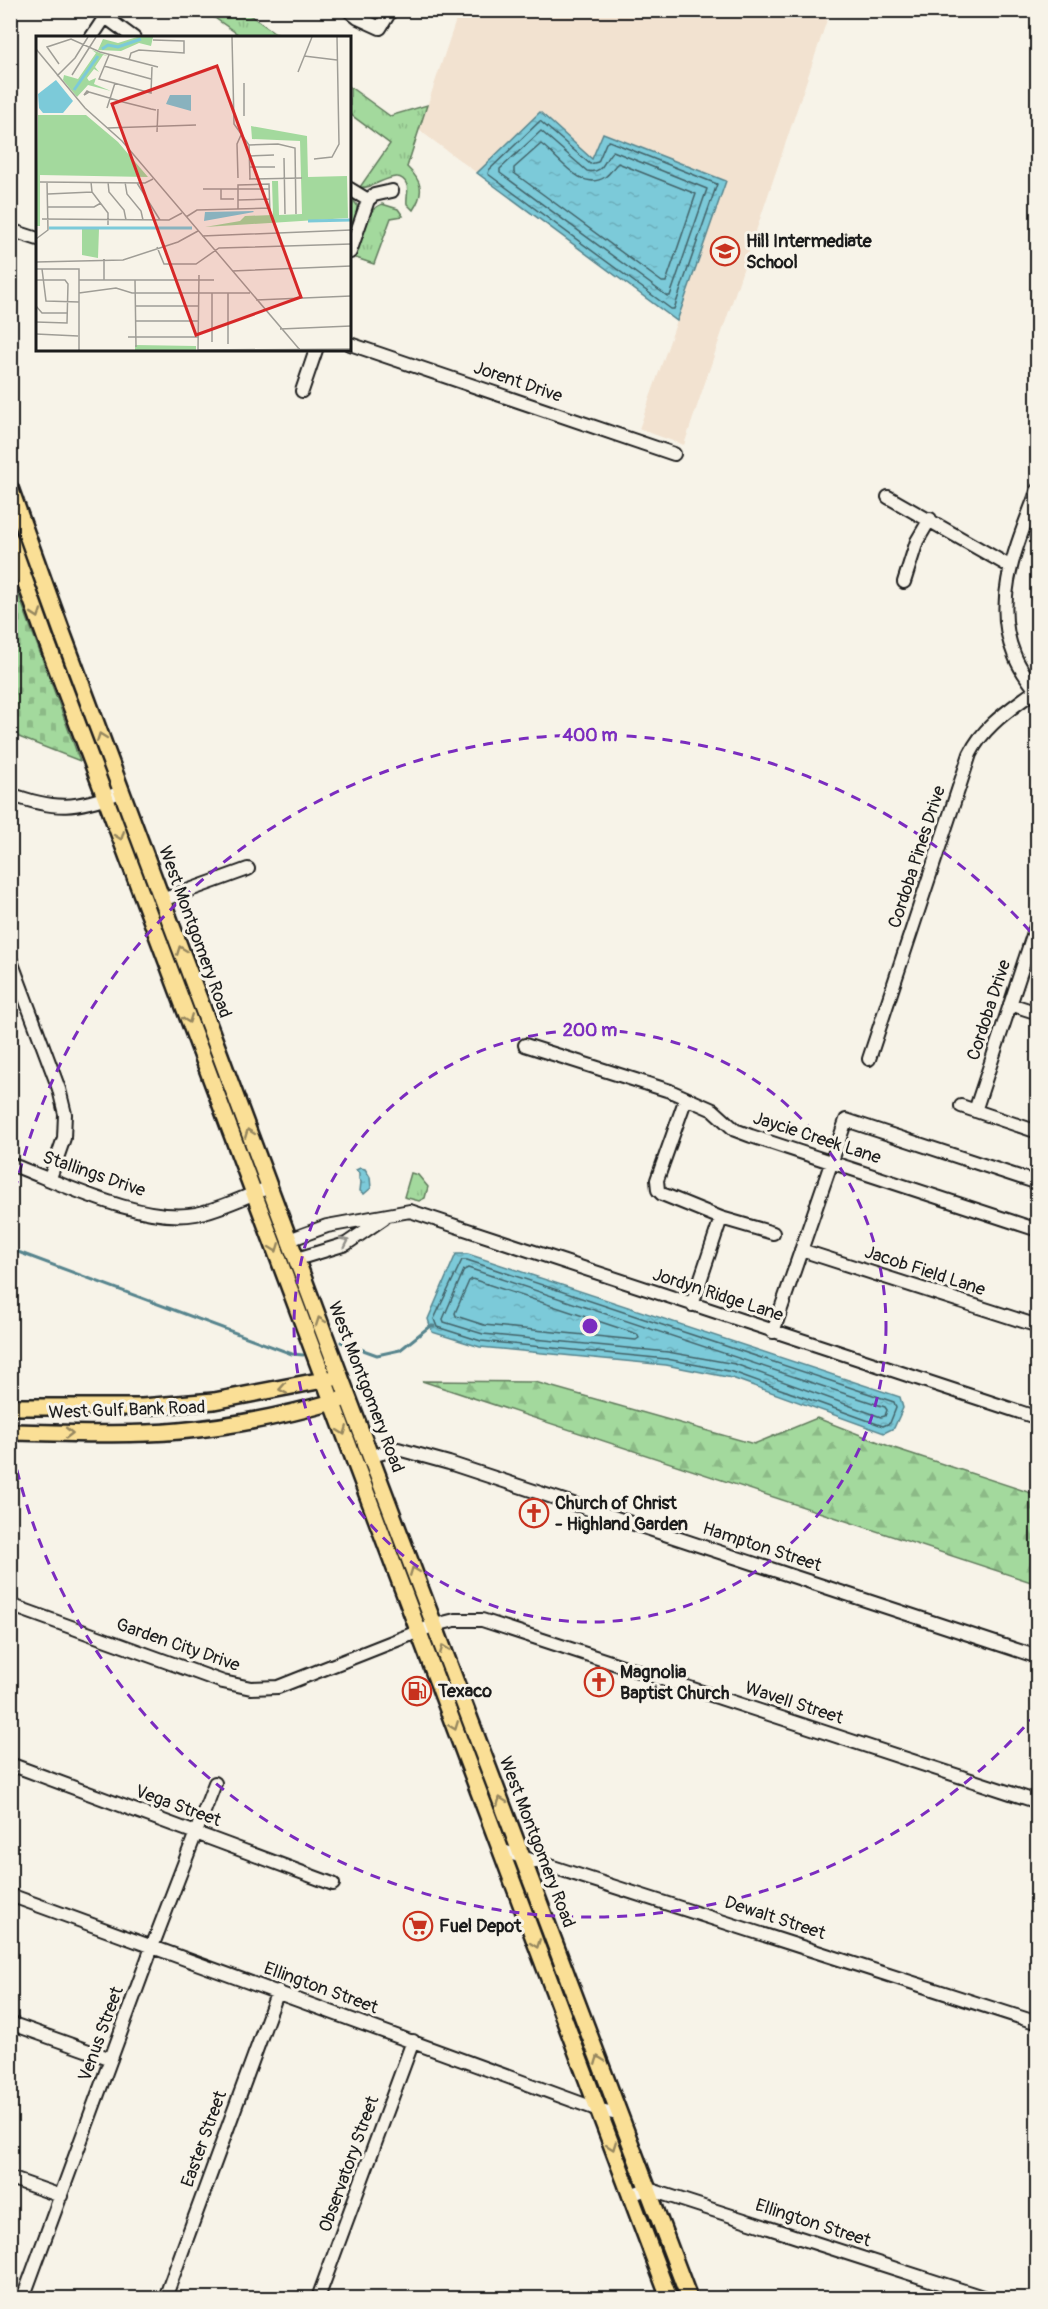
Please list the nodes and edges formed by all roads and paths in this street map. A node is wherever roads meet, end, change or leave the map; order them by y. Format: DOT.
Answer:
graph roads {
  1 [pos="348,10"];
  2 [pos="391,10"];
  3 [pos="101,14"];
  4 [pos="92,36"];
  5 [pos="131,36"];
  6 [pos="351,190"];
  7 [pos="392,191"];
  8 [pos="368,200"];
  9 [pos="10,230"];
  10 [pos="36,238"];
  11 [pos="351,249"];
  12 [pos="351,344"];
  13 [pos="316,351"];
  14 [pos="302,391"];
  15 [pos="674,454"];
  16 [pos="10,488"];
  17 [pos="1038,489"];
  18 [pos="888,497"];
  19 [pos="930,519"];
  20 [pos="10,539"];
  21 [pos="1011,567"];
  22 [pos="904,582"];
  23 [pos="1037,692"];
  24 [pos="121,792"];
  25 [pos="10,794"];
  26 [pos="105,798"];
  27 [pos="248,869"];
  28 [pos="162,900"];
  29 [pos="1038,920"];
  30 [pos="10,958"];
  31 [pos="1010,1004"];
  32 [pos="1038,1013"];
  33 [pos="525,1045"];
  34 [pos="869,1059"];
  35 [pos="686,1098"];
  36 [pos="961,1106"];
  37 [pos="975,1111"];
  38 [pos="1038,1132"];
  39 [pos="832,1162"];
  40 [pos="10,1164"];
  41 [pos="50,1178"];
  42 [pos="1038,1183"];
  43 [pos="270,1187"];
  44 [pos="254,1193"];
  45 [pos="388,1215"];
  46 [pos="721,1218"];
  47 [pos="1038,1230"];
  48 [pos="773,1233"];
  49 [pos="289,1240"];
  50 [pos="801,1250"];
  51 [pos="297,1259"];
  52 [pos="692,1305"];
  53 [pos="1038,1326"];
  54 [pos="773,1332"];
  55 [pos="340,1376"];
  56 [pos="324,1380"];
  57 [pos="349,1398"];
  58 [pos="333,1402"];
  59 [pos="10,1407"];
  60 [pos="142,1407"];
  61 [pos="1038,1418"];
  62 [pos="10,1432"];
  63 [pos="142,1432"];
  64 [pos="371,1456"];
  65 [pos="10,1605"];
  66 [pos="435,1625"];
  67 [pos="419,1631"];
  68 [pos="1038,1657"];
  69 [pos="10,1764"];
  70 [pos="215,1784"];
  71 [pos="1038,1802"];
  72 [pos="196,1832"];
  73 [pos="500,1850"];
  74 [pos="522,1856"];
  75 [pos="333,1884"];
  76 [pos="10,1894"];
  77 [pos="152,1947"];
  78 [pos="278,1991"];
  79 [pos="10,2023"];
  80 [pos="1038,2023"];
  81 [pos="413,2041"];
  82 [pos="111,2059"];
  83 [pos="599,2110"];
  84 [pos="619,2114"];
  85 [pos="10,2178"];
  86 [pos="648,2189"];
  87 [pos="629,2195"];
  88 [pos="61,2196"];
  89 [pos="23,2298"];
  90 [pos="165,2298"];
  91 [pos="318,2298"];
  92 [pos="669,2298"];
  93 [pos="689,2298"];
  94 [pos="986,2298"];
  1 -- 2 [label="street"];
  3 -- 4 [label="street"];
  3 -- 5 [label="street"];
  6 -- 8 [label="street"];
  7 -- 8 [label="street"];
  8 -- 11 [label="street"];
  9 -- 10 [label="street"];
  12 -- 15 [label="street, Jorent Drive"];
  13 -- 14 [label="street"];
  24 -- 16 [label="main road, West Montgomery Road, one-way"];
  17 -- 21 [label="street"];
  18 -- 19 [label="street"];
  19 -- 21 [label="street"];
  19 -- 22 [label="street"];
  20 -- 26 [label="main road, West Montgomery Road, one-way"];
  21 -- 23 [label="street"];
  23 -- 34 [label="street, Cordoba Pines Drive"];
  24 -- 26 [label="street"];
  24 -- 28 [label="main road, West Montgomery Road"];
  25 -- 26 [label="street"];
  26 -- 44 [label="main road, West Montgomery Road, one-way"];
  27 -- 28 [label="street"];
  43 -- 28 [label="main road, West Montgomery Road, one-way"];
  29 -- 31 [label="street, Cordoba Drive"];
  30 -- 41 [label="street"];
  31 -- 32 [label="street"];
  31 -- 37 [label="street, Cordoba Drive"];
  33 -- 35 [label="street, Jaycie Creek Lane"];
  35 -- 39 [label="street, Jaycie Creek Lane"];
  35 -- 46 [label="street"];
  36 -- 37 [label="street"];
  37 -- 38 [label="street"];
  39 -- 42 [label="street"];
  39 -- 47 [label="street, Jaycie Creek Lane"];
  39 -- 50 [label="street"];
  40 -- 41 [label="street, Stallings Drive"];
  41 -- 44 [label="street, Stallings Drive"];
  43 -- 44 [label="street, Stallings Drive"];
  43 -- 49 [label="main road, West Montgomery Road"];
  44 -- 56 [label="main road, West Montgomery Road, one-way"];
  45 -- 49 [label="street, Jordyn Ridge Lane"];
  51 -- 45 [label="street, one-way"];
  45 -- 52 [label="street, Jordyn Ridge Lane"];
  46 -- 48 [label="street"];
  46 -- 52 [label="street"];
  49 -- 51 [label="main road, West Montgomery Road"];
  50 -- 53 [label="street, Jacob Field Lane"];
  50 -- 54 [label="street"];
  55 -- 51 [label="main road, West Montgomery Road, one-way"];
  52 -- 54 [label="street, Jordyn Ridge Lane"];
  54 -- 61 [label="street, Jordyn Ridge Lane"];
  55 -- 56 [label="main road, West Gulf Bank Road"];
  55 -- 57 [label="main road, West Montgomery Road"];
  56 -- 58 [label="main road, West Montgomery Road"];
  56 -- 60 [label="main road, West Gulf Bank Road, one-way"];
  57 -- 58 [label="main road, West Gulf Bank Road"];
  57 -- 64 [label="main road, West Montgomery Road"];
  58 -- 63 [label="main road, West Gulf Bank Road"];
  58 -- 67 [label="main road, West Montgomery Road, one-way"];
  59 -- 60 [label="main road, West Gulf Bank Road"];
  60 -- 63 [label="main road"];
  62 -- 63 [label="main road, West Gulf Bank Road, one-way"];
  66 -- 64 [label="main road, West Montgomery Road, one-way"];
  64 -- 68 [label="street, Hampton Street"];
  65 -- 67 [label="street, Garden City Drive"];
  66 -- 67 [label="street, Garden City Drive"];
  66 -- 71 [label="street, Wavell Street"];
  74 -- 66 [label="main road, West Montgomery Road, one-way"];
  67 -- 73 [label="main road, West Montgomery Road, one-way"];
  69 -- 72 [label="street, Vega Street"];
  70 -- 72 [label="street, Venus Street"];
  72 -- 75 [label="street, Vega Street"];
  72 -- 77 [label="street, Venus Street"];
  73 -- 74 [label="street, Dewalt Street"];
  73 -- 83 [label="main road, West Montgomery Road, one-way"];
  74 -- 80 [label="street, Dewalt Street"];
  84 -- 74 [label="main road, West Montgomery Road, one-way"];
  76 -- 77 [label="street, Ellington Street"];
  77 -- 78 [label="street, Ellington Street"];
  77 -- 82 [label="street, Venus Street"];
  78 -- 81 [label="street, Ellington Street"];
  78 -- 90 [label="street, Easter Street"];
  79 -- 82 [label="street"];
  81 -- 83 [label="street, Ellington Street"];
  81 -- 91 [label="street, Observatory Street"];
  82 -- 88 [label="street, Venus Street"];
  83 -- 84 [label="street, Ellington Street"];
  83 -- 87 [label="main road, West Montgomery Road, one-way"];
  84 -- 86 [label="main road, West Montgomery Road"];
  85 -- 88 [label="street"];
  86 -- 87 [label="street"];
  86 -- 93 [label="main road, West Montgomery Road"];
  86 -- 94 [label="street, Ellington Street"];
  87 -- 92 [label="main road, West Montgomery Road"];
  88 -- 89 [label="street, Venus Street"];
}
